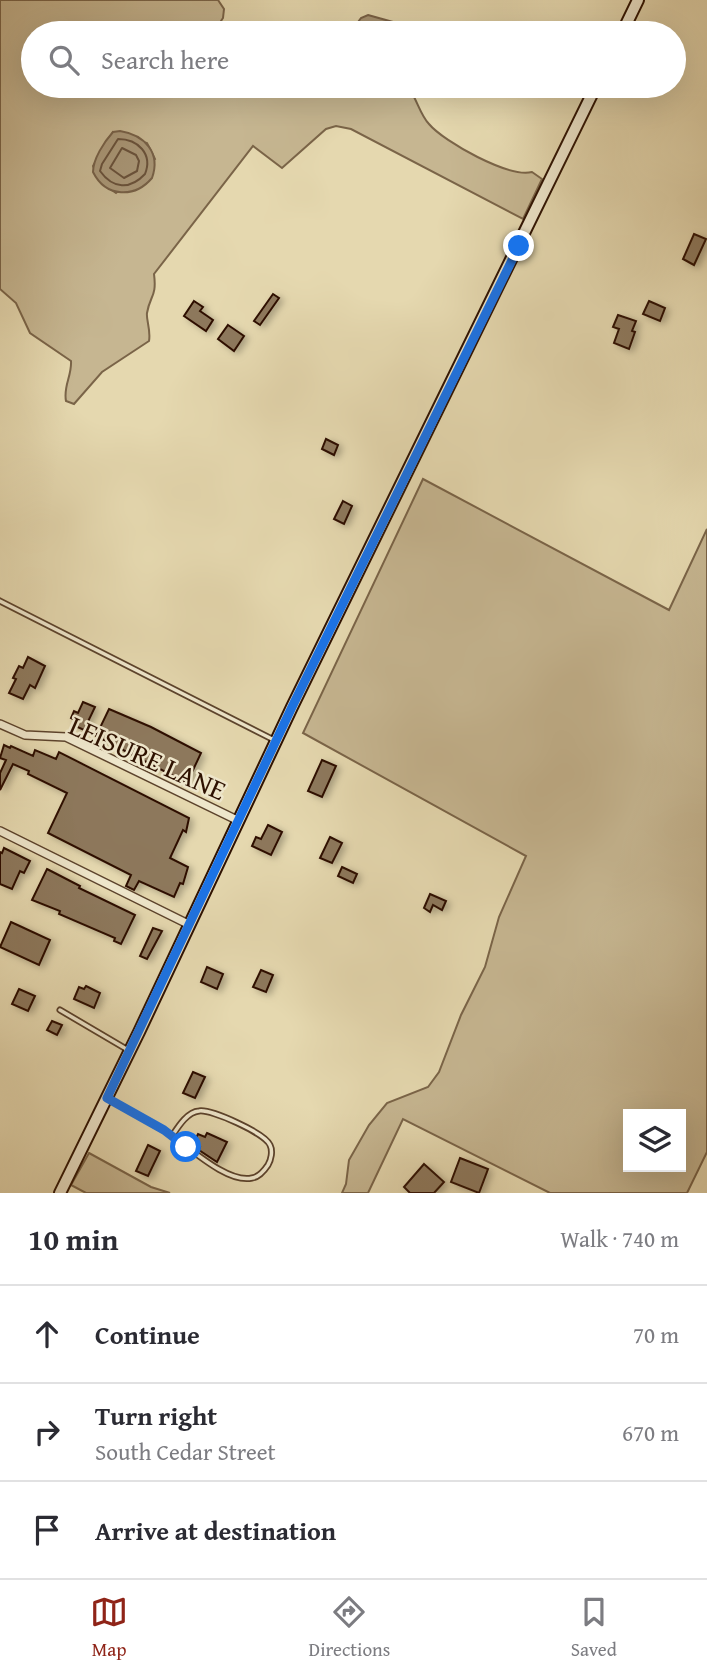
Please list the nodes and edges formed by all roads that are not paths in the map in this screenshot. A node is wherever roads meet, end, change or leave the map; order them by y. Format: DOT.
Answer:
graph roads {
  1 [pos="638,0"];
  2 [pos="628,21"];
  3 [pos="590,98"];
  4 [pos="0,601"];
  5 [pos="0,724"];
  6 [pos="276,741"];
  7 [pos="239,821"];
  8 [pos="0,831"];
  9 [pos="190,925"];
  10 [pos="60,1010"];
  11 [pos="130,1051"];
  12 [pos="107,1098"];
  13 [pos="172,1136"];
  14 [pos="61,1193"];
  1 -- 2 [label="main road"];
  3 -- 6 [label="main road"];
  4 -- 6 [label="lane"];
  5 -- 7 [label="street, LEISURE LANE"];
  6 -- 7 [label="main road"];
  7 -- 9 [label="main road"];
  8 -- 9 [label="street"];
  9 -- 11 [label="main road"];
  10 -- 11 [label="lane"];
  11 -- 12 [label="main road"];
  12 -- 13 [label="lane"];
  12 -- 14 [label="main road"];
  13 -- 13 [label="lane"];
}
